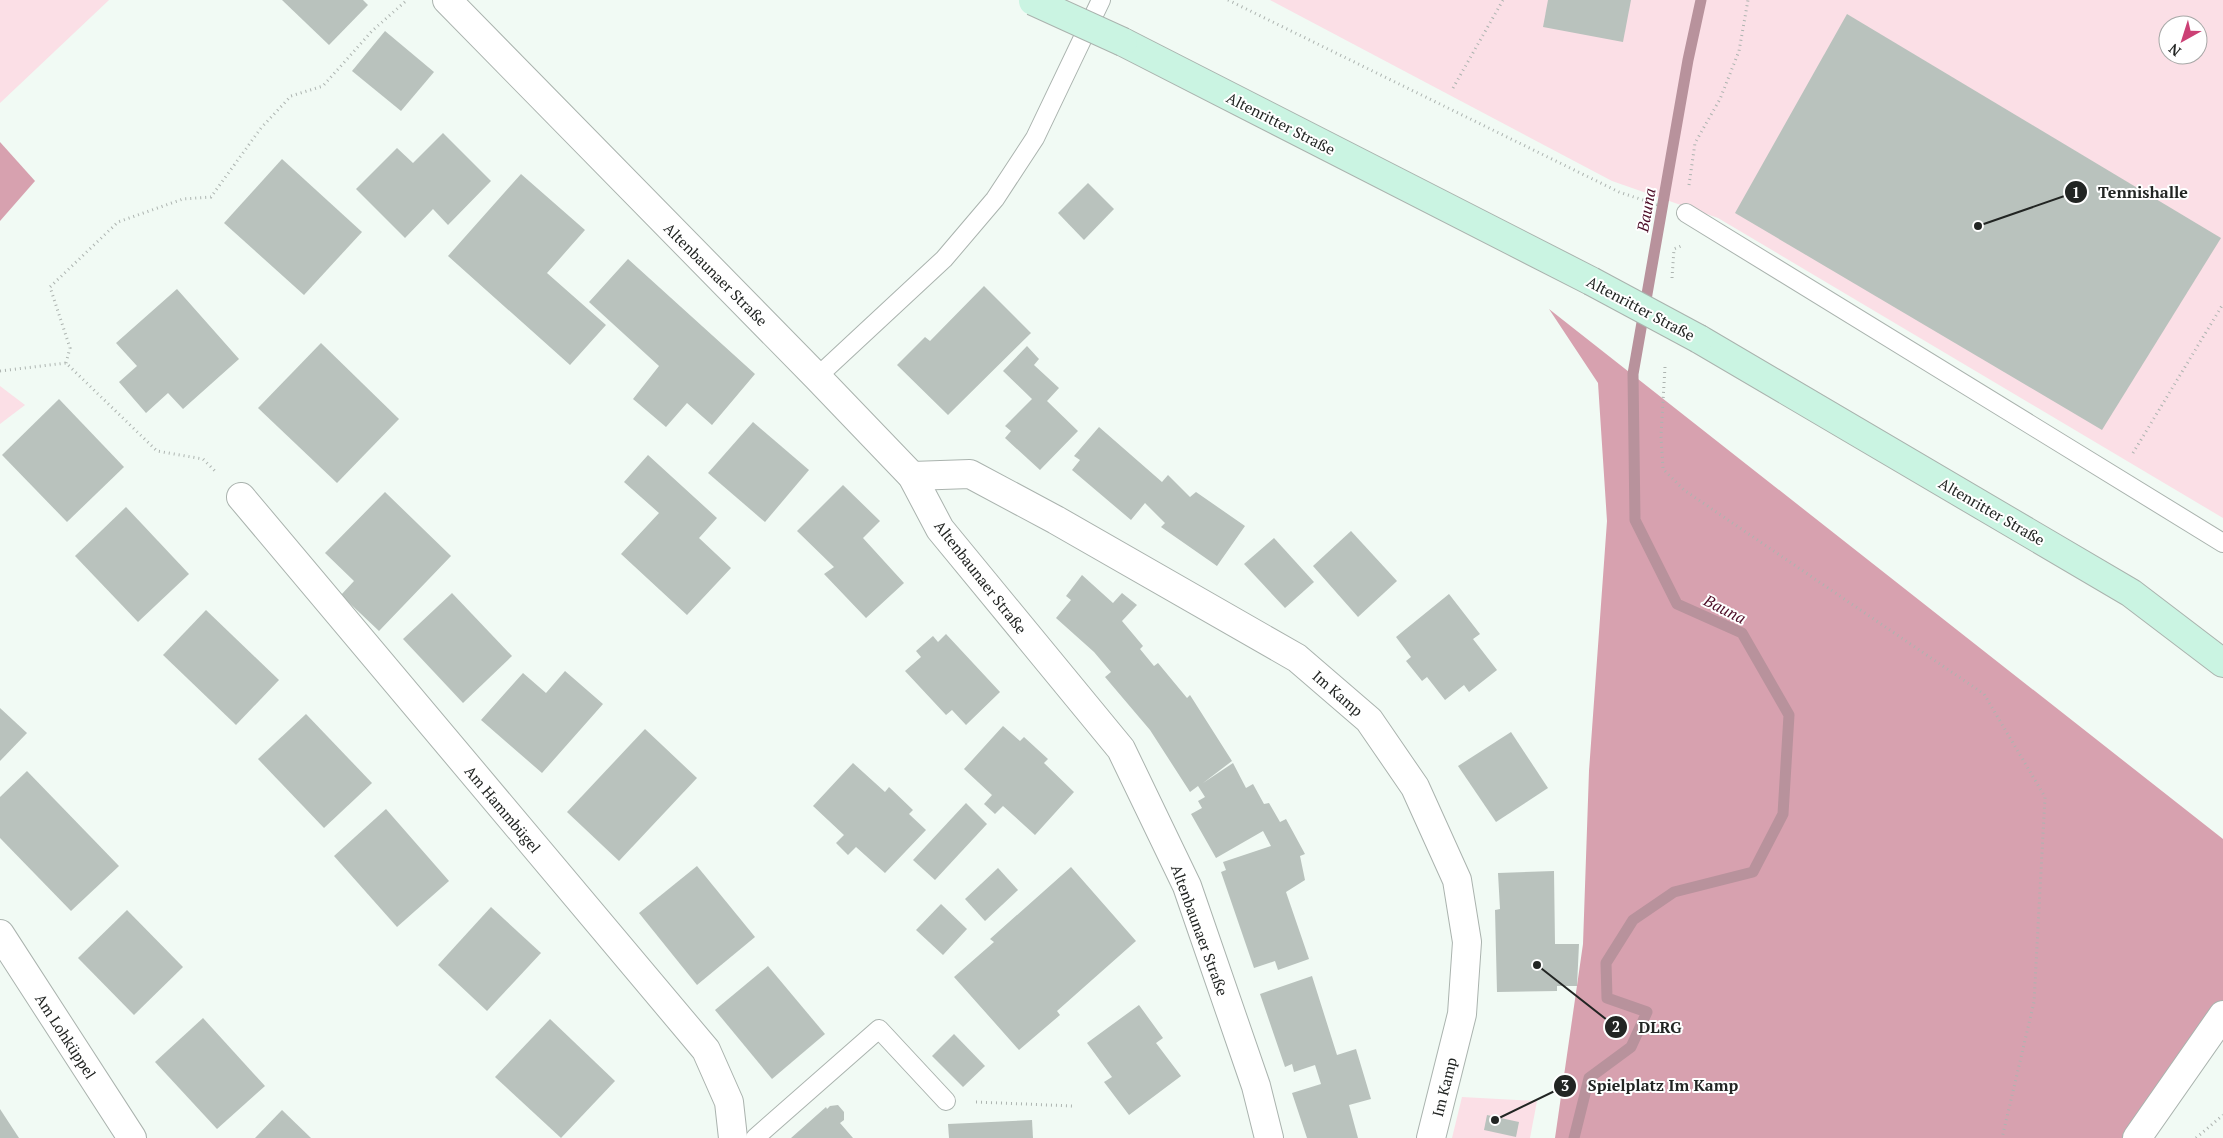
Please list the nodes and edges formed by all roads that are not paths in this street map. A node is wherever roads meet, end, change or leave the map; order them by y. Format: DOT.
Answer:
graph roads {
  1 [pos="447,0"];
  2 [pos="1033,0"];
  3 [pos="1101,0"];
  4 [pos="1686,213"];
  5 [pos="817,377"];
  6 [pos="912,476"];
  7 [pos="241,497"];
  8 [pos="2223,543"];
  9 [pos="2223,663"];
  10 [pos="0,934"];
  11 [pos="2223,1015"];
  12 [pos="946,1101"];
  13 [pos="132,1138"];
  14 [pos="732,1138"];
  15 [pos="755,1138"];
  16 [pos="1269,1138"];
  17 [pos="1431,1138"];
  18 [pos="2137,1138"];
  1 -- 5 [label="street, Altenbaunaer Straße"];
  2 -- 9 [label="main road, Altenritter Straße, bridge"];
  3 -- 5 [label="lane"];
  4 -- 8 [label="lane"];
  5 -- 6 [label="street, Altenbaunaer Straße"];
  6 -- 16 [label="street, Altenbaunaer Straße"];
  6 -- 17 [label="street, Im Kamp"];
  7 -- 14 [label="street, Am Hammbügel"];
  10 -- 13 [label="street, Am Lohküppel"];
  11 -- 18 [label="street"];
  12 -- 15 [label="lane"];
}
